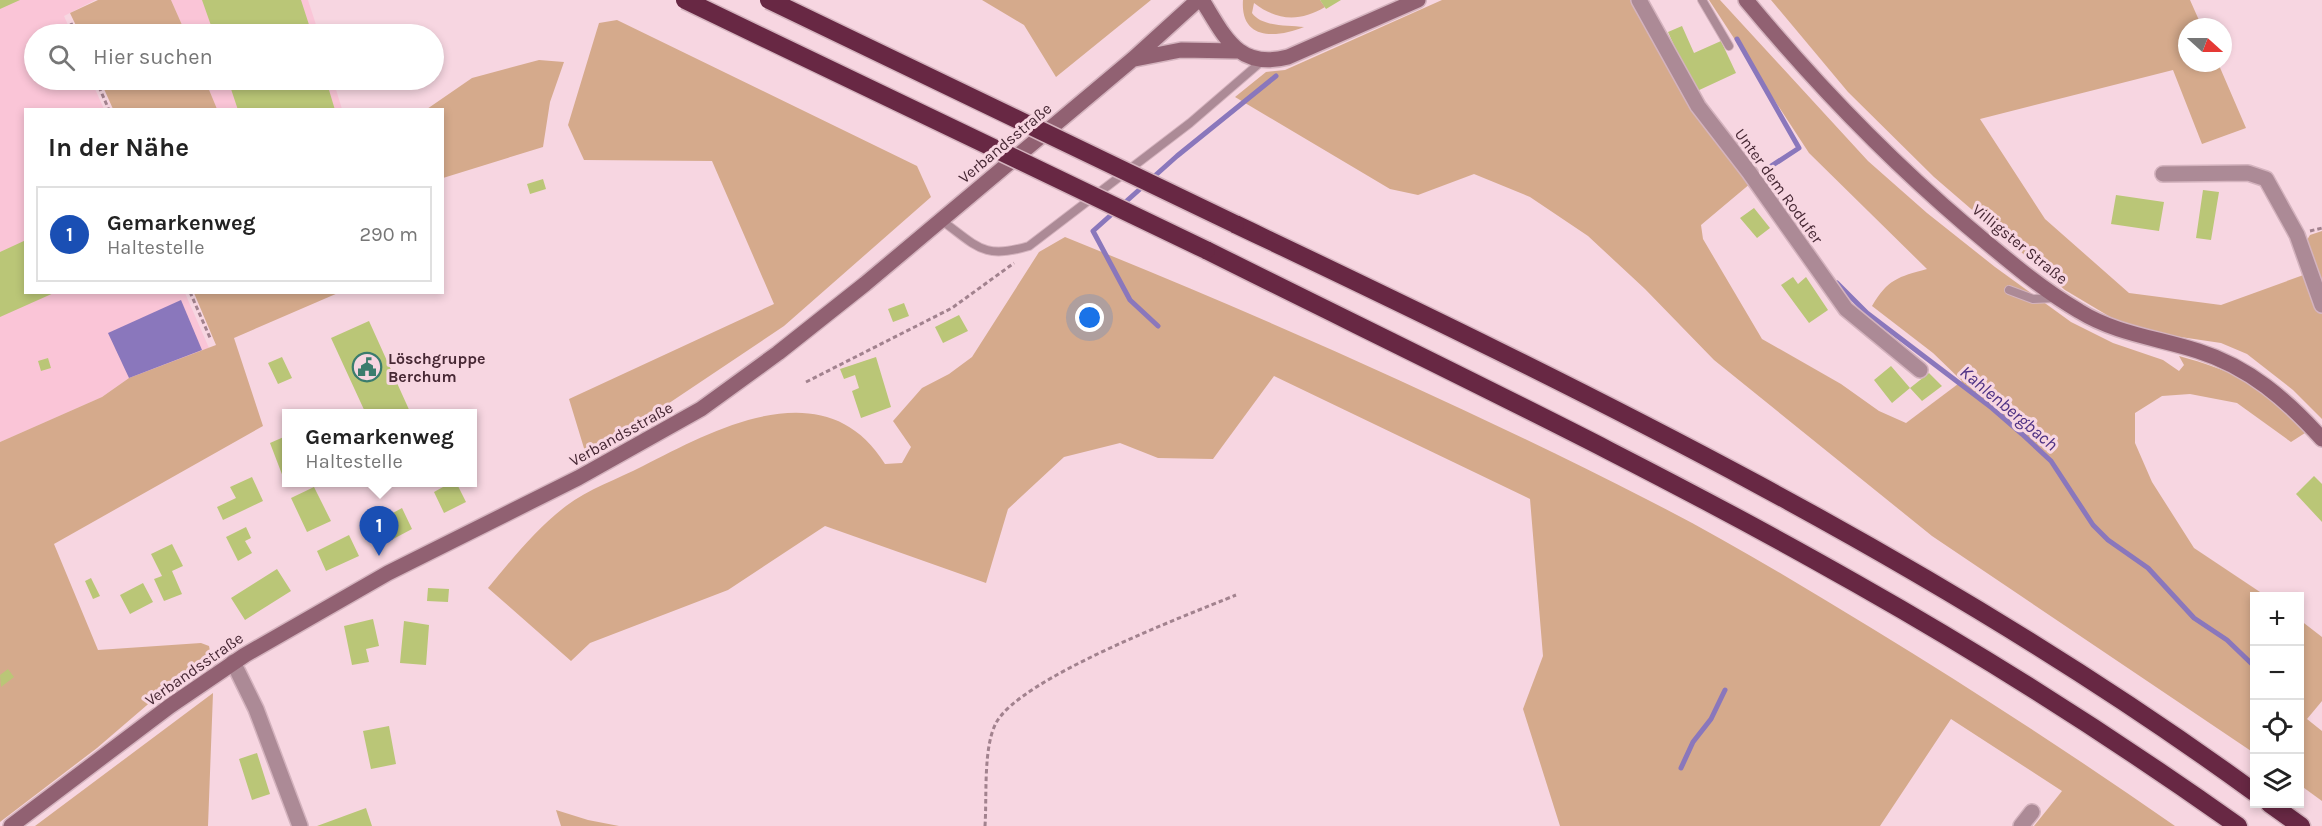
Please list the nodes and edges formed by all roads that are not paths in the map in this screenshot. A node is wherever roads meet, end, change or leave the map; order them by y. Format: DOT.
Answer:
graph roads {
  1 [pos="685,0"];
  2 [pos="769,0"];
  3 [pos="1200,0"];
  4 [pos="1418,0"];
  5 [pos="1639,0"];
  6 [pos="1702,0"];
  7 [pos="1746,0"];
  8 [pos="1729,46"];
  9 [pos="1236,51"];
  10 [pos="1133,59"];
  11 [pos="1263,60"];
  12 [pos="2163,174"];
  13 [pos="941,220"];
  14 [pos="2010,290"];
  15 [pos="2057,297"];
  16 [pos="2322,305"];
  17 [pos="1920,370"];
  18 [pos="2322,439"];
  19 [pos="233,662"];
  20 [pos="2250,789"];
  21 [pos="2276,808"];
  22 [pos="2032,812"];
  23 [pos="11,826"];
  24 [pos="300,826"];
  25 [pos="2021,826"];
  26 [pos="2238,826"];
  27 [pos="2301,826"];
  1 -- 26 [label="highway, bridge"];
  2 -- 20 [label="highway, bridge"];
  3 -- 9 [label="main road"];
  3 -- 10 [label="main road, Verbandsstraße"];
  4 -- 11 [label="main road"];
  5 -- 17 [label="street, Unter dem Rodufer"];
  6 -- 8 [label="lane"];
  7 -- 15 [label="main road, Villigster Straße"];
  9 -- 10 [label="main road"];
  9 -- 11 [label="main road"];
  10 -- 13 [label="main road, Verbandsstraße"];
  11 -- 13 [label="lane"];
  12 -- 16 [label="street"];
  13 -- 19 [label="main road, Verbandsstraße"];
  14 -- 15 [label="lane"];
  15 -- 18 [label="main road, Villigster Straße"];
  19 -- 23 [label="main road, Verbandsstraße"];
  19 -- 24 [label="street"];
  21 -- 27 [label="highway"];
  22 -- 25 [label="street"];
}
